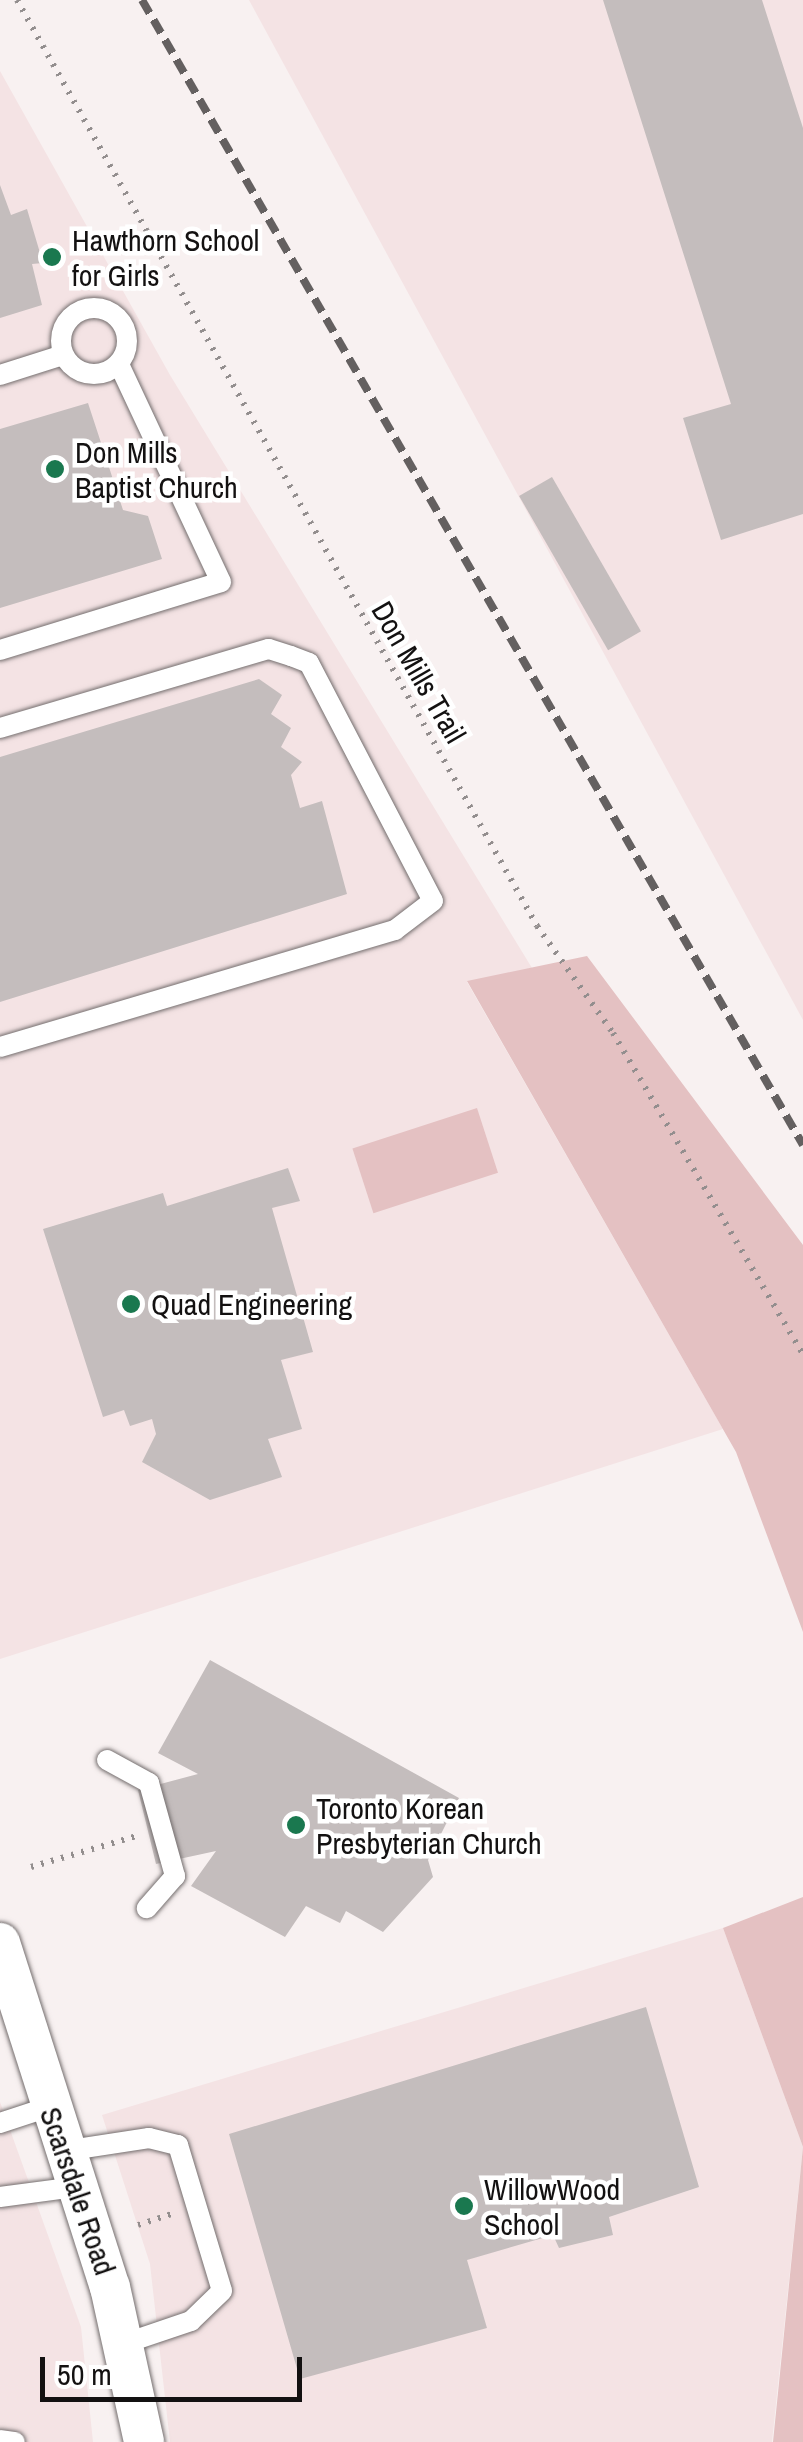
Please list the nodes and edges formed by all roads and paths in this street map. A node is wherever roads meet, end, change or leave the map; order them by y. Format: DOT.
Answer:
graph roads {
  1 [pos="17,0"];
  2 [pos="63,356"];
  3 [pos="119,364"];
  4 [pos="0,375"];
  5 [pos="0,650"];
  6 [pos="0,728"];
  7 [pos="0,1047"];
  8 [pos="803,1354"];
  9 [pos="107,1760"];
  10 [pos="91,1848"];
  11 [pos="31,1868"];
  12 [pos="147,1908"];
  13 [pos="0,1942"];
  14 [pos="49,2107"];
  15 [pos="0,2123"];
  16 [pos="70,2169"];
  17 [pos="0,2197"];
  18 [pos="126,2343"];
  19 [pos="0,2440"];
  20 [pos="15,2442"];
  21 [pos="144,2442"];
  1 -- 8 [label="path, Don Mills Trail"];
  2 -- 3 [label="lane"];
  2 -- 3 [label="lane"];
  2 -- 4 [label="lane"];
  3 -- 5 [label="lane"];
  6 -- 7 [label="lane"];
  9 -- 12 [label="lane"];
  10 -- 11 [label="path"];
  13 -- 14 [label="street, Scarsdale Road"];
  14 -- 15 [label="lane"];
  14 -- 16 [label="street, Scarsdale Road"];
  16 -- 17 [label="lane"];
  16 -- 18 [label="street, Scarsdale Road"];
  16 -- 18 [label="lane"];
  18 -- 21 [label="street, Scarsdale Road"];
  19 -- 20 [label="lane"];
}
